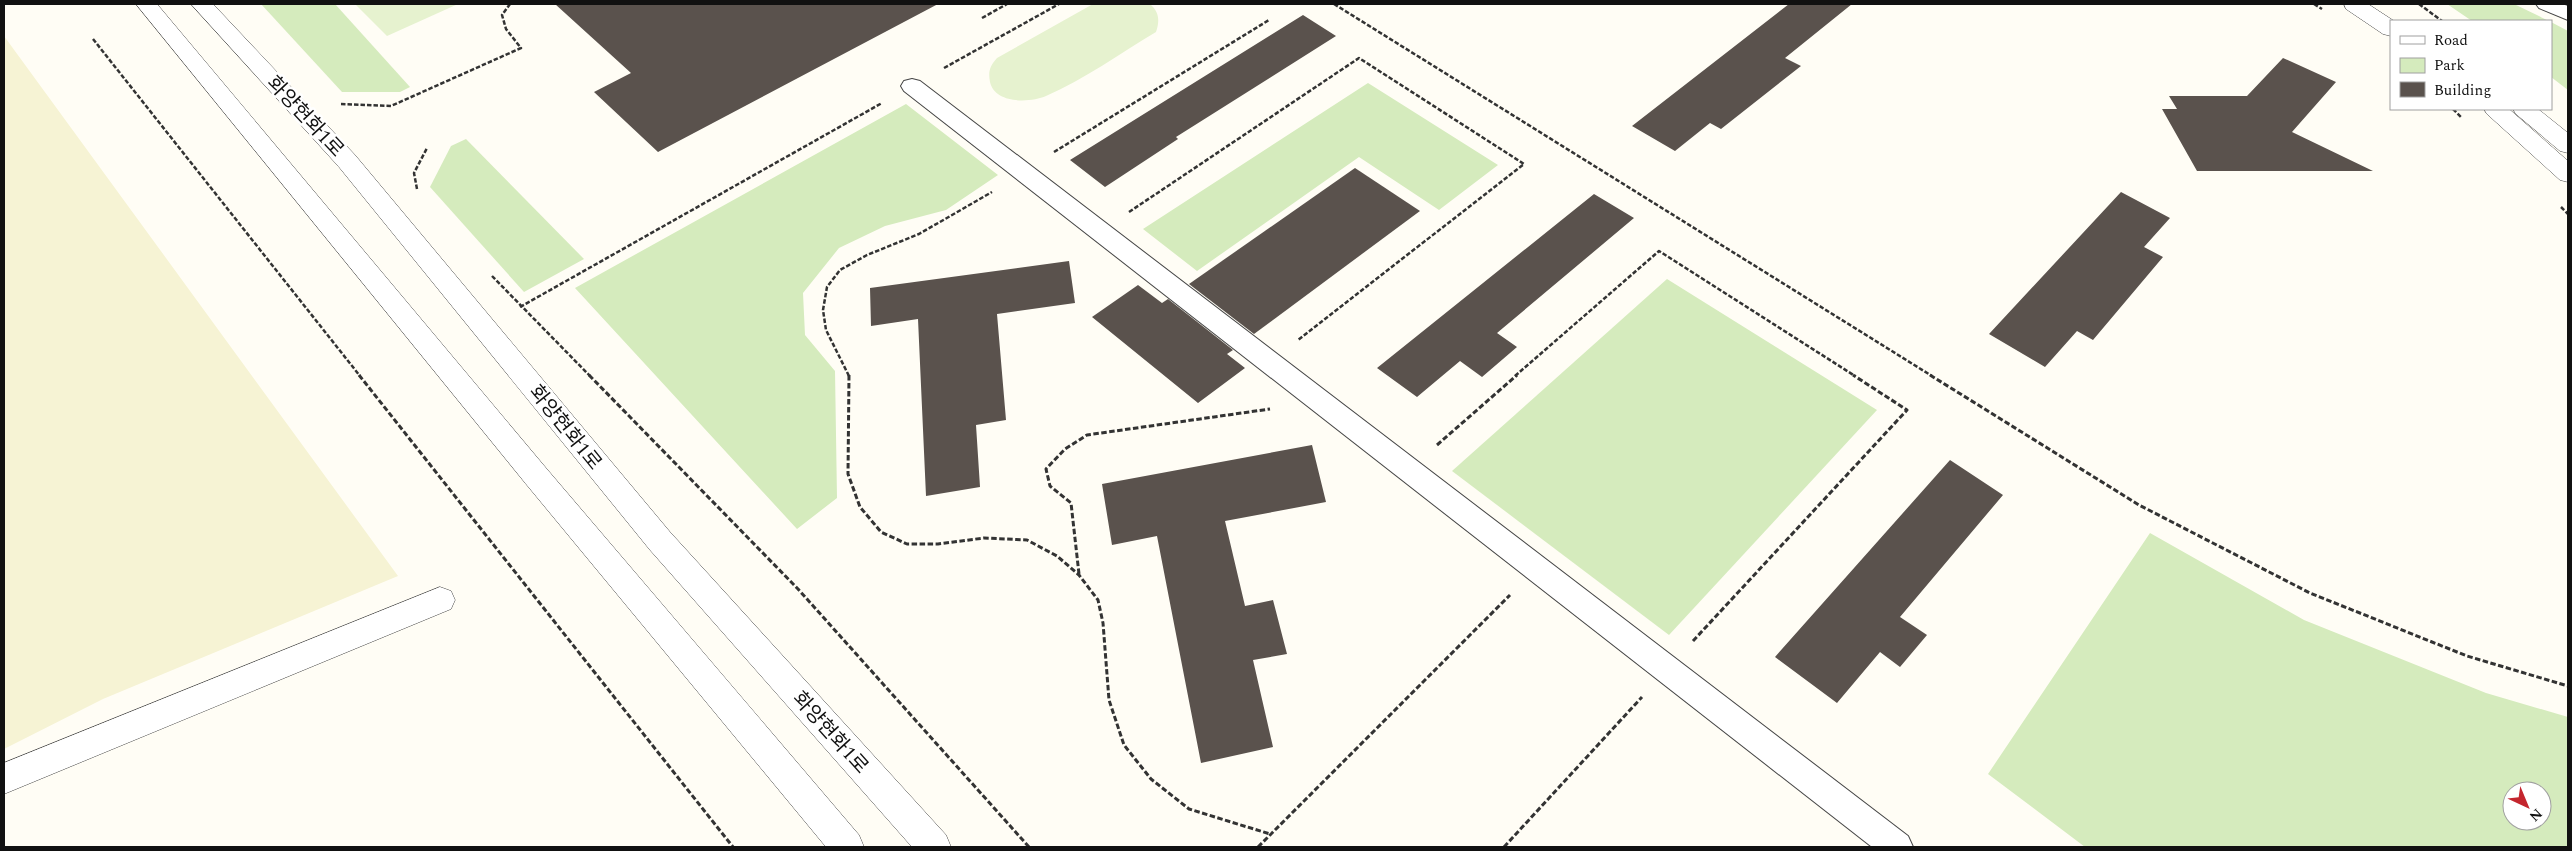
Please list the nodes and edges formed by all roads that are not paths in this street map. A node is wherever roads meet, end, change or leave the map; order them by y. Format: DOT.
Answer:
graph roads {
  1 [pos="146,4"];
  2 [pos="201,4"];
  3 [pos="2354,4"];
  4 [pos="2386,4"];
  5 [pos="2546,4"];
  6 [pos="2568,14"];
  7 [pos="2409,20"];
  8 [pos="2390,28"];
  9 [pos="912,86"];
  10 [pos="2496,110"];
  11 [pos="2525,110"];
  12 [pos="2568,145"];
  13 [pos="2568,174"];
  14 [pos="440,600"];
  15 [pos="4,778"];
  16 [pos="847,847"];
  17 [pos="934,847"];
  18 [pos="1897,847"];
  1 -- 16 [label="street"];
  2 -- 17 [label="street, 화양현화1로"];
  3 -- 8 [label="street"];
  4 -- 7 [label="street"];
  5 -- 6 [label="street"];
  9 -- 18 [label="street"];
  10 -- 13 [label="street"];
  11 -- 12 [label="street"];
  14 -- 15 [label="street"];
}
